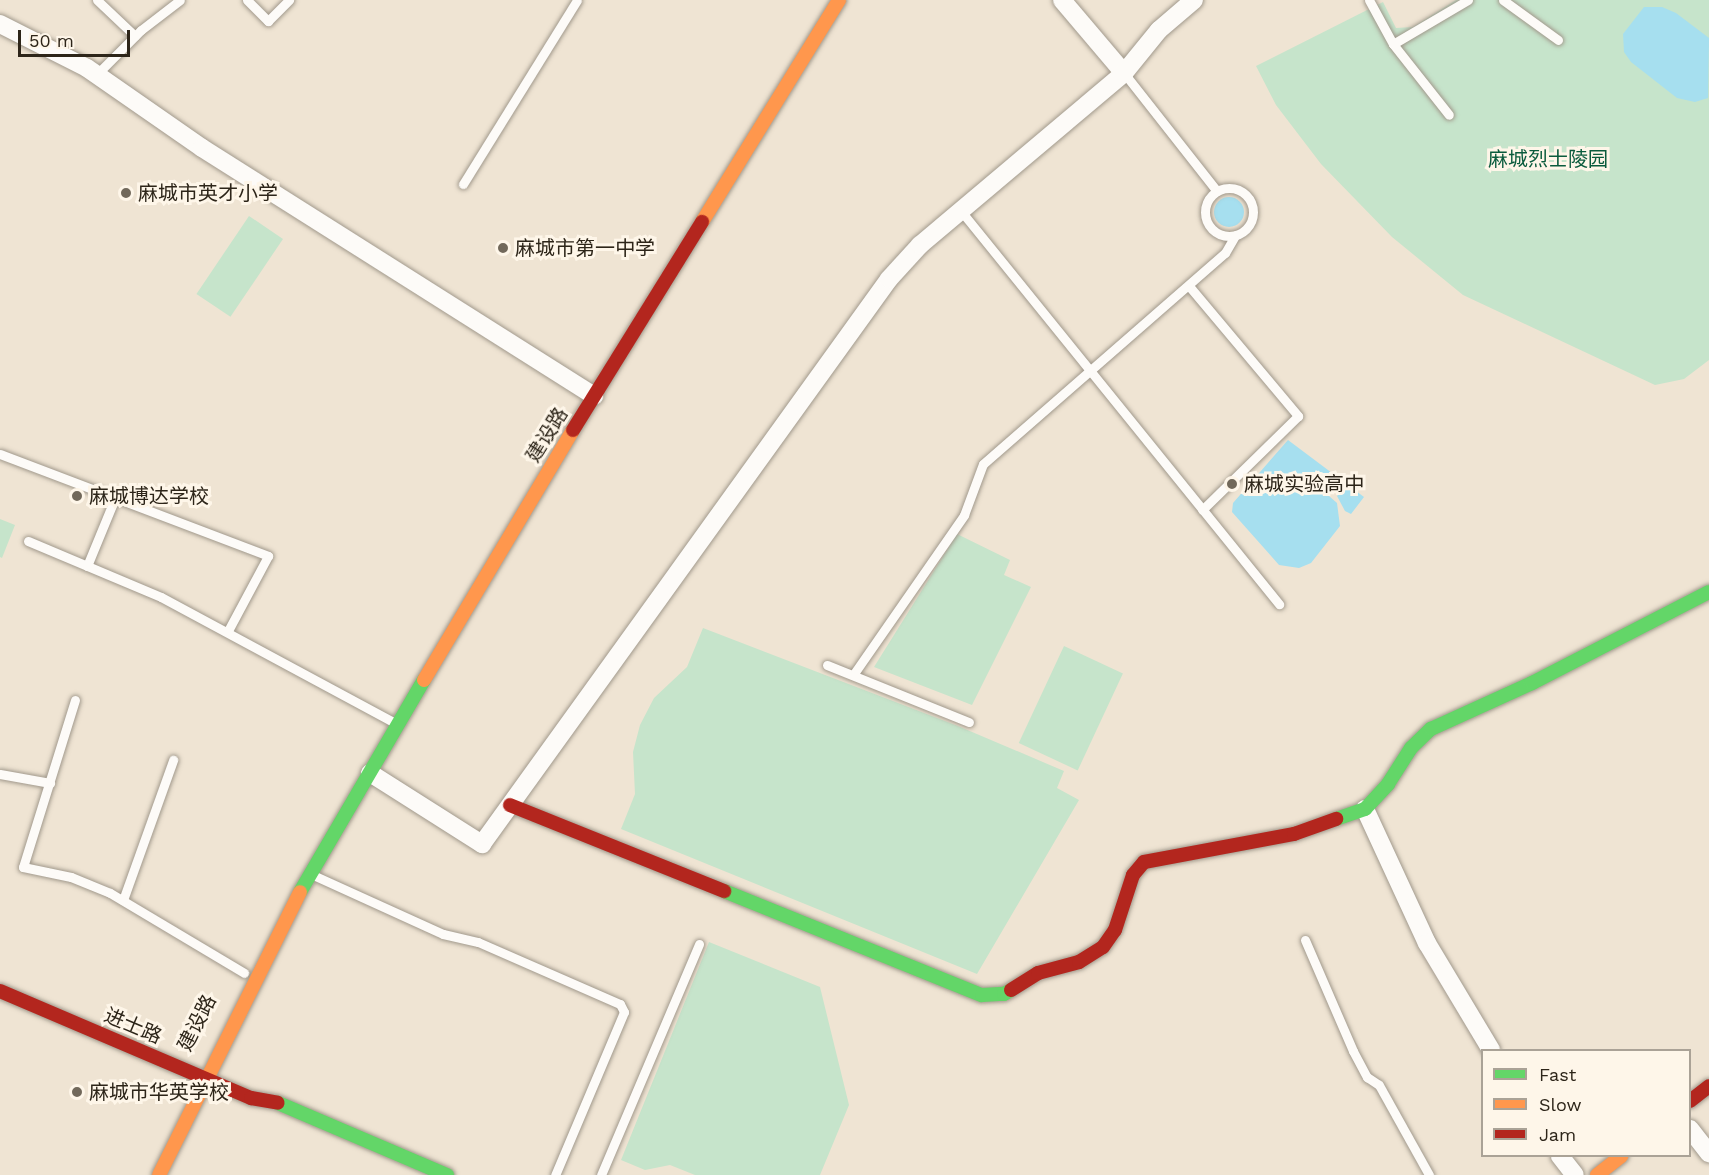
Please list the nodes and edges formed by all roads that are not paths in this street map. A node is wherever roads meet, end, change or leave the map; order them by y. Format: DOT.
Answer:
graph roads {
  1 [pos="97,0"];
  2 [pos="180,0"];
  3 [pos="247,0"];
  4 [pos="289,0"];
  5 [pos="578,0"];
  6 [pos="1062,0"];
  7 [pos="1194,0"];
  8 [pos="1369,0"];
  9 [pos="1468,0"];
  10 [pos="1503,0"];
  11 [pos="833,2"];
  12 [pos="0,24"];
  13 [pos="135,36"];
  14 [pos="1558,40"];
  15 [pos="1393,45"];
  16 [pos="1124,73"];
  17 [pos="97,74"];
  18 [pos="1449,115"];
  19 [pos="463,184"];
  20 [pos="1217,191"];
  21 [pos="961,211"];
  22 [pos="1235,236"];
  23 [pos="1189,286"];
  24 [pos="1089,372"];
  25 [pos="594,396"];
  26 [pos="0,454"];
  27 [pos="115,498"];
  28 [pos="1202,510"];
  29 [pos="28,541"];
  30 [pos="87,566"];
  31 [pos="1709,592"];
  32 [pos="1279,604"];
  33 [pos="228,631"];
  34 [pos="827,665"];
  35 [pos="853,675"];
  36 [pos="75,700"];
  37 [pos="969,722"];
  38 [pos="398,725"];
  39 [pos="173,760"];
  40 [pos="370,773"];
  41 [pos="0,774"];
  42 [pos="50,783"];
  43 [pos="510,806"];
  44 [pos="1365,809"];
  45 [pos="310,874"];
  46 [pos="298,895"];
  47 [pos="123,900"];
  48 [pos="1305,940"];
  49 [pos="699,944"];
  50 [pos="244,973"];
  51 [pos="0,991"];
  52 [pos="1490,1049"];
  53 [pos="194,1073"];
  54 [pos="208,1079"];
  55 [pos="1709,1086"];
  56 [pos="251,1098"];
  57 [pos="1691,1100"];
  58 [pos="171,1117"];
  59 [pos="1691,1130"];
  60 [pos="1709,1152"];
  61 [pos="1562,1157"];
  62 [pos="1619,1157"];
  63 [pos="159,1175"];
  64 [pos="413,1175"];
  65 [pos="447,1175"];
  66 [pos="555,1175"];
  67 [pos="601,1175"];
  68 [pos="1429,1175"];
  69 [pos="1575,1175"];
  70 [pos="1597,1175"];
  1 -- 13 [label="lane"];
  2 -- 13 [label="lane"];
  3 -- 4 [label="lane"];
  5 -- 19 [label="lane"];
  6 -- 16 [label="street"];
  7 -- 16 [label="street"];
  8 -- 15 [label="lane"];
  9 -- 15 [label="lane"];
  10 -- 14 [label="lane"];
  11 -- 25 [label="street, 建设路"];
  12 -- 17 [label="street"];
  13 -- 17 [label="lane"];
  15 -- 18 [label="lane"];
  16 -- 20 [label="lane"];
  16 -- 21 [label="street"];
  17 -- 25 [label="street"];
  20 -- 22 [label="lane"];
  20 -- 22 [label="lane"];
  21 -- 24 [label="lane"];
  21 -- 43 [label="street"];
  22 -- 23 [label="lane"];
  23 -- 24 [label="lane"];
  23 -- 28 [label="lane"];
  24 -- 28 [label="lane"];
  24 -- 35 [label="lane"];
  25 -- 38 [label="street, 建设路"];
  26 -- 27 [label="lane"];
  27 -- 30 [label="lane"];
  27 -- 33 [label="lane"];
  28 -- 32 [label="lane"];
  29 -- 30 [label="lane"];
  30 -- 33 [label="lane"];
  31 -- 44 [label="street"];
  33 -- 38 [label="lane"];
  34 -- 35 [label="lane"];
  35 -- 37 [label="lane"];
  36 -- 42 [label="lane"];
  38 -- 40 [label="street, 建设路"];
  39 -- 47 [label="lane"];
  40 -- 43 [label="street"];
  40 -- 45 [label="street, 建设路"];
  41 -- 42 [label="lane"];
  42 -- 47 [label="lane"];
  43 -- 44 [label="street"];
  44 -- 52 [label="street"];
  45 -- 46 [label="street, 建设路"];
  45 -- 66 [label="lane"];
  46 -- 50 [label="street, 建设路"];
  46 -- 54 [label="street, 建设路"];
  47 -- 50 [label="lane"];
  48 -- 68 [label="lane"];
  49 -- 67 [label="lane"];
  50 -- 53 [label="street, 建设路"];
  51 -- 53 [label="street, 进士路"];
  53 -- 54 [label="street, 进士路"];
  53 -- 58 [label="street, 建设路"];
  54 -- 56 [label="street, 进士路"];
  54 -- 63 [label="street, 建设路"];
  55 -- 57 [label="street"];
  56 -- 64 [label="street, 进士路"];
  56 -- 65 [label="street, 进士路"];
  59 -- 60 [label="street"];
  61 -- 69 [label="street"];
  62 -- 70 [label="street"];
}
